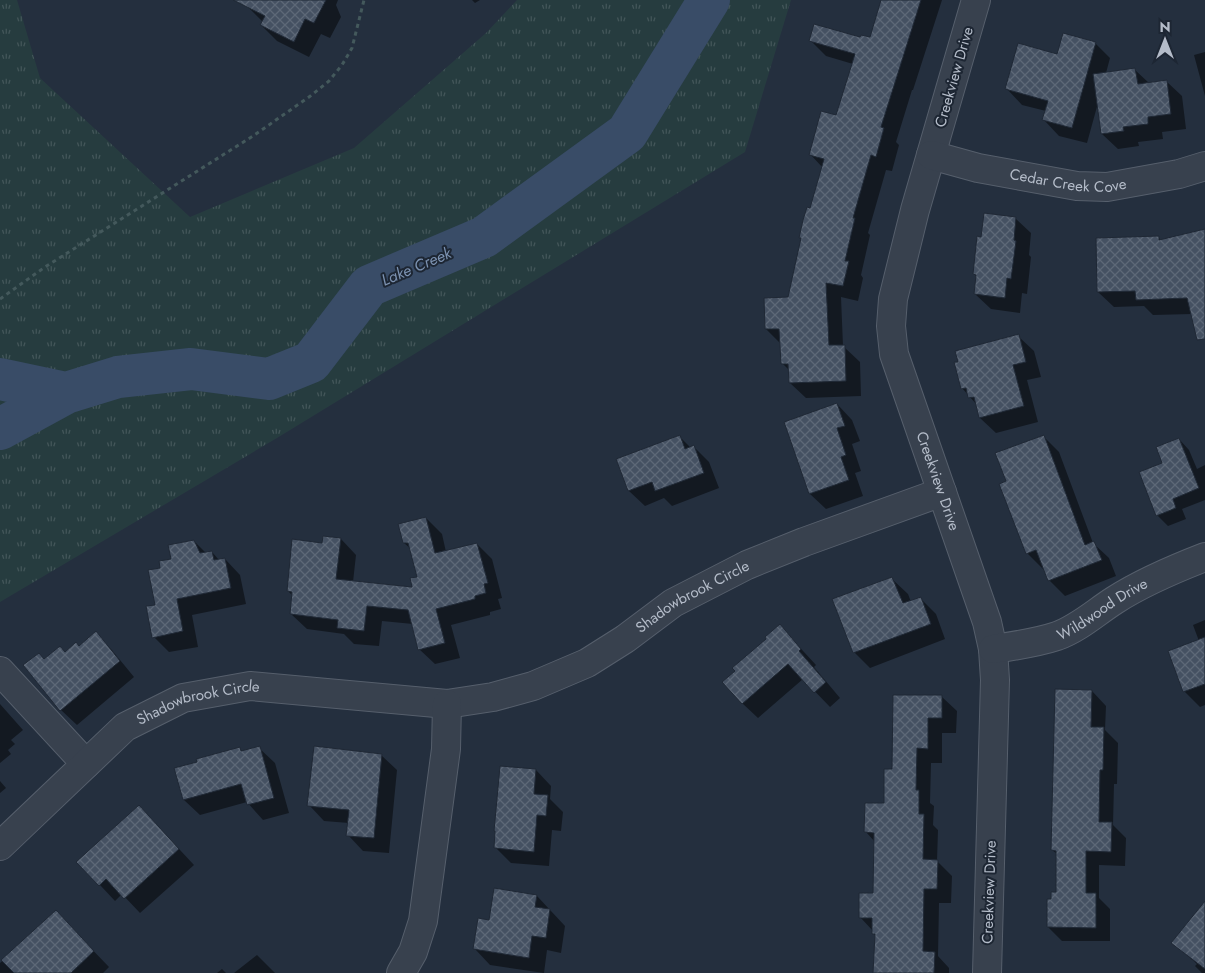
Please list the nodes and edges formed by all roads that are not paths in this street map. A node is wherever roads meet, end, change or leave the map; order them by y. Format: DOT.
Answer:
graph roads {
  1 [pos="976,0"];
  2 [pos="931,155"];
  3 [pos="1205,166"];
  4 [pos="942,492"];
  5 [pos="1205,557"];
  6 [pos="993,649"];
  7 [pos="0,671"];
  8 [pos="447,704"];
  9 [pos="86,764"];
  10 [pos="0,846"];
  11 [pos="401,973"];
  12 [pos="987,973"];
  1 -- 2 [label="street, Creekview Drive"];
  2 -- 3 [label="street, Cedar Creek Cove"];
  2 -- 4 [label="street, Creekview Drive"];
  4 -- 6 [label="street, Creekview Drive"];
  4 -- 8 [label="street, Shadowbrook Circle"];
  5 -- 6 [label="street, Wildwood Drive"];
  6 -- 12 [label="street, Creekview Drive"];
  7 -- 9 [label="street"];
  8 -- 9 [label="street, Shadowbrook Circle"];
  8 -- 11 [label="street"];
  9 -- 10 [label="street, Shadowbrook Circle"];
}
